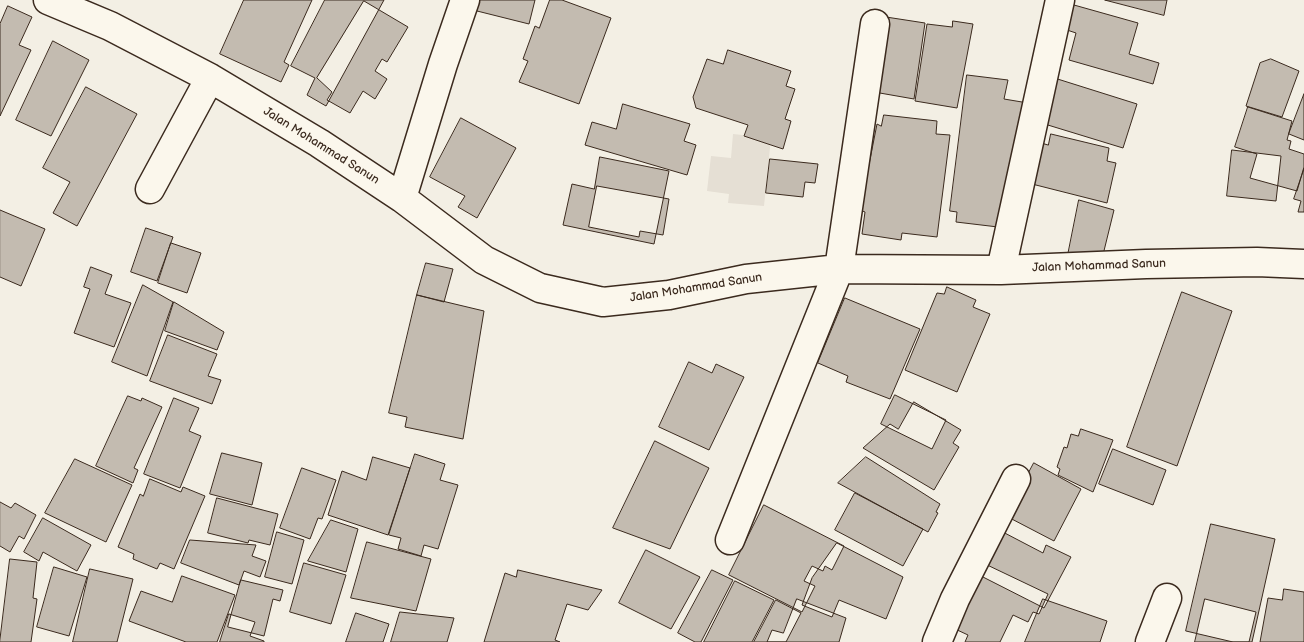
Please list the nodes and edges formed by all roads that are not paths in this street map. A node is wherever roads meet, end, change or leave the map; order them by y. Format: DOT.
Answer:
graph roads {
  1 [pos="50,0"];
  2 [pos="465,0"];
  3 [pos="1060,0"];
  4 [pos="875,24"];
  5 [pos="210,78"];
  6 [pos="150,189"];
  7 [pos="402,198"];
  8 [pos="1304,264"];
  9 [pos="839,269"];
  10 [pos="1001,270"];
  11 [pos="1016,479"];
  12 [pos="730,540"];
  13 [pos="1168,598"];
  14 [pos="937,642"];
  15 [pos="1150,642"];
  1 -- 5 [label="street, Jalan Mohammad Sanun"];
  2 -- 7 [label="street"];
  3 -- 10 [label="street"];
  4 -- 9 [label="street"];
  5 -- 6 [label="street"];
  5 -- 7 [label="street, Jalan Mohammad Sanun"];
  7 -- 9 [label="street, Jalan Mohammad Sanun"];
  8 -- 10 [label="street, Jalan Mohammad Sanun"];
  9 -- 10 [label="street, Jalan Mohammad Sanun"];
  9 -- 12 [label="street"];
  11 -- 14 [label="street"];
  13 -- 15 [label="street"];
}
